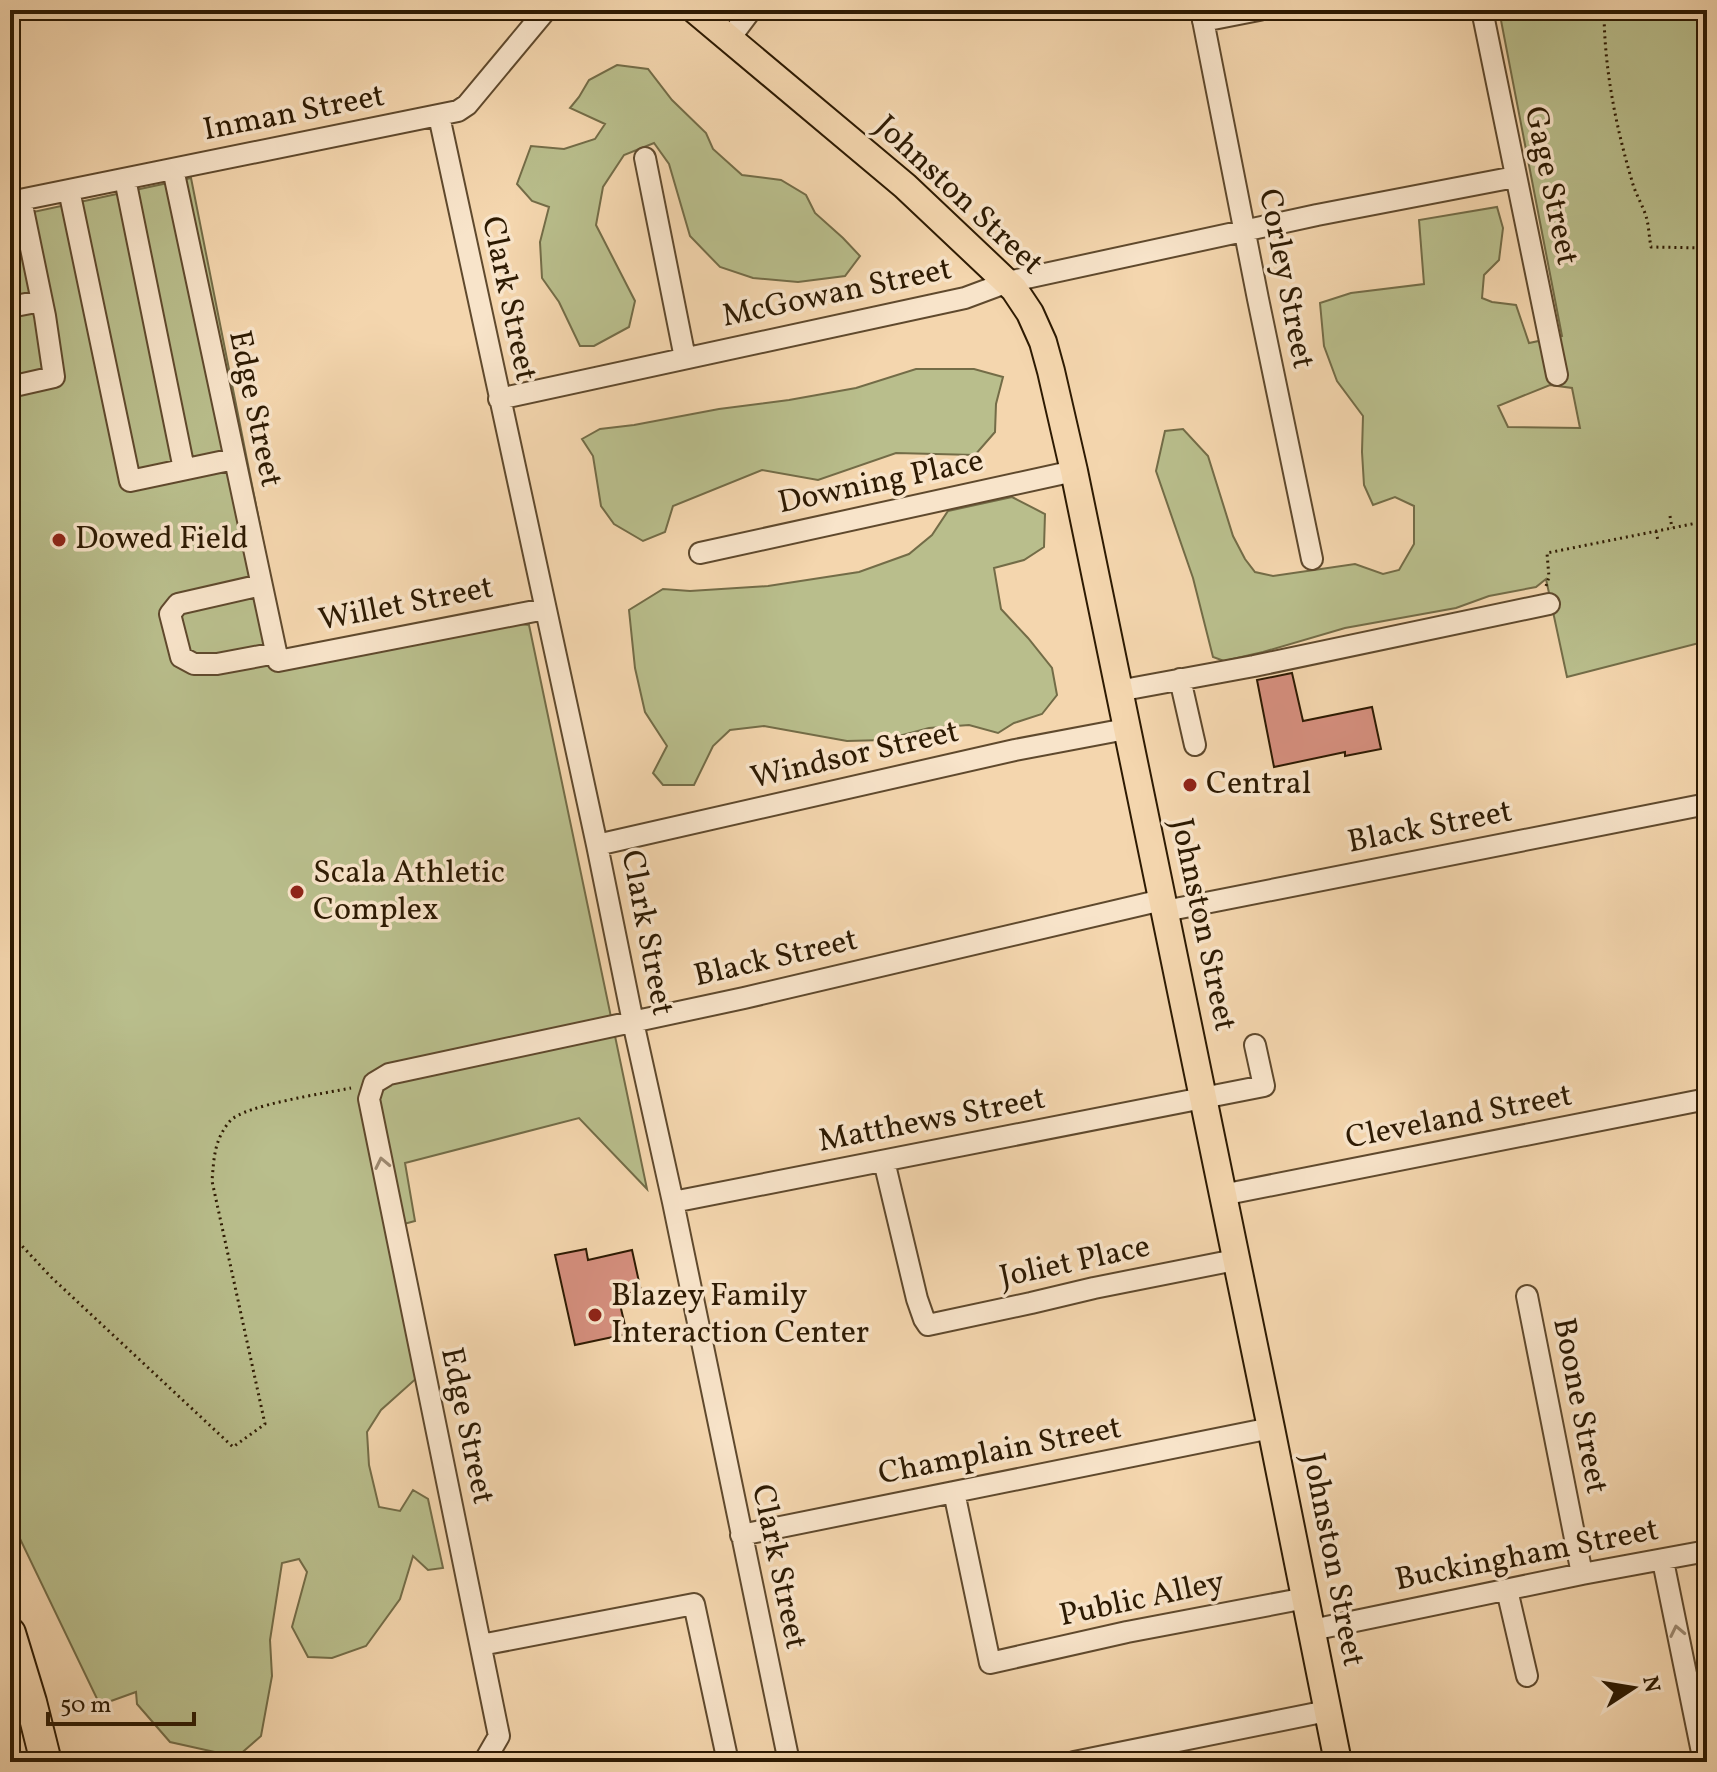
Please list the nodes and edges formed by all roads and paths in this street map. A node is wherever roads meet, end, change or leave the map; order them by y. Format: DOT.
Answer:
graph roads {
  1 [pos="546,10"];
  2 [pos="695,10"];
  3 [pos="751,10"];
  4 [pos="1259,10"];
  5 [pos="1482,10"];
  6 [pos="1611,10"];
  7 [pos="1202,16"];
  8 [pos="730,38"];
  9 [pos="439,116"];
  10 [pos="645,158"];
  11 [pos="173,169"];
  12 [pos="1515,177"];
  13 [pos="125,179"];
  14 [pos="69,190"];
  15 [pos="15,201"];
  16 [pos="1245,232"];
  17 [pos="1707,248"];
  18 [pos="1008,282"];
  19 [pos="41,301"];
  20 [pos="10,307"];
  21 [pos="685,358"];
  22 [pos="1557,375"];
  23 [pos="10,387"];
  24 [pos="499,399"];
  25 [pos="234,459"];
  26 [pos="184,469"];
  27 [pos="1074,471"];
  28 [pos="1670,516"];
  29 [pos="1707,521"];
  30 [pos="1672,528"];
  31 [pos="1656,531"];
  32 [pos="1658,541"];
  33 [pos="700,553"];
  34 [pos="1312,559"];
  35 [pos="261,585"];
  36 [pos="1549,604"];
  37 [pos="545,609"];
  38 [pos="277,657"];
  39 [pos="1180,679"];
  40 [pos="1118,691"];
  41 [pos="1126,729"];
  42 [pos="1195,745"];
  43 [pos="1707,804"];
  44 [pos="597,845"];
  45 [pos="1164,906"];
  46 [pos="633,1022"];
  47 [pos="1255,1045"];
  48 [pos="372,1091"];
  49 [pos="1203,1099"];
  50 [pos="1707,1099"];
  51 [pos="884,1161"];
  52 [pos="1222,1195"];
  53 [pos="673,1202"];
  54 [pos="10,1233"];
  55 [pos="1235,1260"];
  56 [pos="1527,1296"];
  57 [pos="1271,1428"];
  58 [pos="954,1492"];
  59 [pos="741,1535"];
  60 [pos="1707,1551"];
  61 [pos="1663,1561"];
  62 [pos="1582,1574"];
  63 [pos="1507,1590"];
  64 [pos="1306,1598"];
  65 [pos="1312,1630"];
  66 [pos="10,1633"];
  67 [pos="481,1645"];
  68 [pos="1527,1676"];
  69 [pos="1327,1711"];
  70 [pos="46,1762"];
  71 [pos="484,1762"];
  72 [pos="728,1762"];
  73 [pos="789,1762"];
  74 [pos="1074,1762"];
  75 [pos="1338,1762"];
  76 [pos="1704,1762"];
  1 -- 9 [label="street, Inman Street"];
  2 -- 8 [label="main road, Johnston Street"];
  3 -- 8 [label="street"];
  4 -- 7 [label="street"];
  5 -- 12 [label="street, Gage Street"];
  6 -- 17 [label="path"];
  7 -- 16 [label="street, Corley Street"];
  8 -- 18 [label="main road, Johnston Street"];
  9 -- 11 [label="street, Inman Street"];
  9 -- 24 [label="street, Clark Street"];
  10 -- 21 [label="street"];
  11 -- 13 [label="street, Inman Street"];
  11 -- 25 [label="street, Edge Street"];
  12 -- 16 [label="street, McGowan Street"];
  12 -- 22 [label="street, Gage Street"];
  13 -- 14 [label="street, Inman Street"];
  13 -- 26 [label="street"];
  14 -- 15 [label="street, Inman Street"];
  14 -- 26 [label="street"];
  15 -- 19 [label="street"];
  16 -- 18 [label="street, McGowan Street"];
  16 -- 34 [label="street, Corley Street"];
  18 -- 21 [label="street, McGowan Street"];
  18 -- 27 [label="main road, Johnston Street"];
  19 -- 20 [label="street"];
  19 -- 23 [label="street"];
  21 -- 24 [label="street, McGowan Street"];
  24 -- 37 [label="street, Clark Street"];
  25 -- 26 [label="street"];
  25 -- 35 [label="street, Edge Street"];
  27 -- 33 [label="street, Downing Place"];
  27 -- 40 [label="main road, Johnston Street"];
  28 -- 30 [label="path"];
  29 -- 30 [label="path"];
  30 -- 31 [label="path"];
  31 -- 32 [label="path"];
  31 -- 36 [label="path"];
  35 -- 38 [label="street, Edge Street"];
  35 -- 38 [label="street, Willet Street"];
  36 -- 39 [label="street"];
  37 -- 38 [label="street, Willet Street"];
  37 -- 44 [label="street, Clark Street"];
  39 -- 40 [label="street"];
  39 -- 42 [label="street"];
  40 -- 41 [label="main road, Johnston Street"];
  41 -- 44 [label="street, Windsor Street"];
  41 -- 45 [label="main road, Johnston Street"];
  43 -- 45 [label="street, Black Street"];
  44 -- 46 [label="street, Clark Street"];
  45 -- 46 [label="street, Black Street"];
  45 -- 49 [label="main road, Johnston Street"];
  46 -- 48 [label="street, Black Street"];
  46 -- 53 [label="street, Clark Street"];
  47 -- 49 [label="street, Matthews Street"];
  48 -- 54 [label="path"];
  67 -- 48 [label="street, Edge Street, one-way"];
  49 -- 51 [label="street, Matthews Street"];
  49 -- 52 [label="main road, Johnston Street"];
  50 -- 52 [label="street, Cleveland Street"];
  51 -- 53 [label="street, Matthews Street"];
  51 -- 55 [label="street, Joliet Place"];
  52 -- 55 [label="main road, Johnston Street"];
  53 -- 59 [label="street, Clark Street"];
  55 -- 57 [label="main road, Johnston Street"];
  56 -- 62 [label="street, Boone Street"];
  57 -- 58 [label="street, Champlain Street"];
  57 -- 64 [label="main road, Johnston Street"];
  58 -- 59 [label="street, Champlain Street"];
  58 -- 64 [label="street, Public Alley"];
  59 -- 73 [label="street, Clark Street"];
  60 -- 61 [label="street, Buckingham Street"];
  61 -- 62 [label="street, Buckingham Street"];
  76 -- 61 [label="street, one-way"];
  62 -- 63 [label="street, Buckingham Street"];
  63 -- 65 [label="street, Buckingham Street"];
  63 -- 68 [label="street"];
  64 -- 65 [label="main road, Johnston Street"];
  65 -- 69 [label="main road, Johnston Street"];
  66 -- 70 [label="highway"];
  67 -- 71 [label="street, Edge Street"];
  67 -- 72 [label="street"];
  69 -- 74 [label="street"];
  69 -- 75 [label="main road, Johnston Street"];
}
